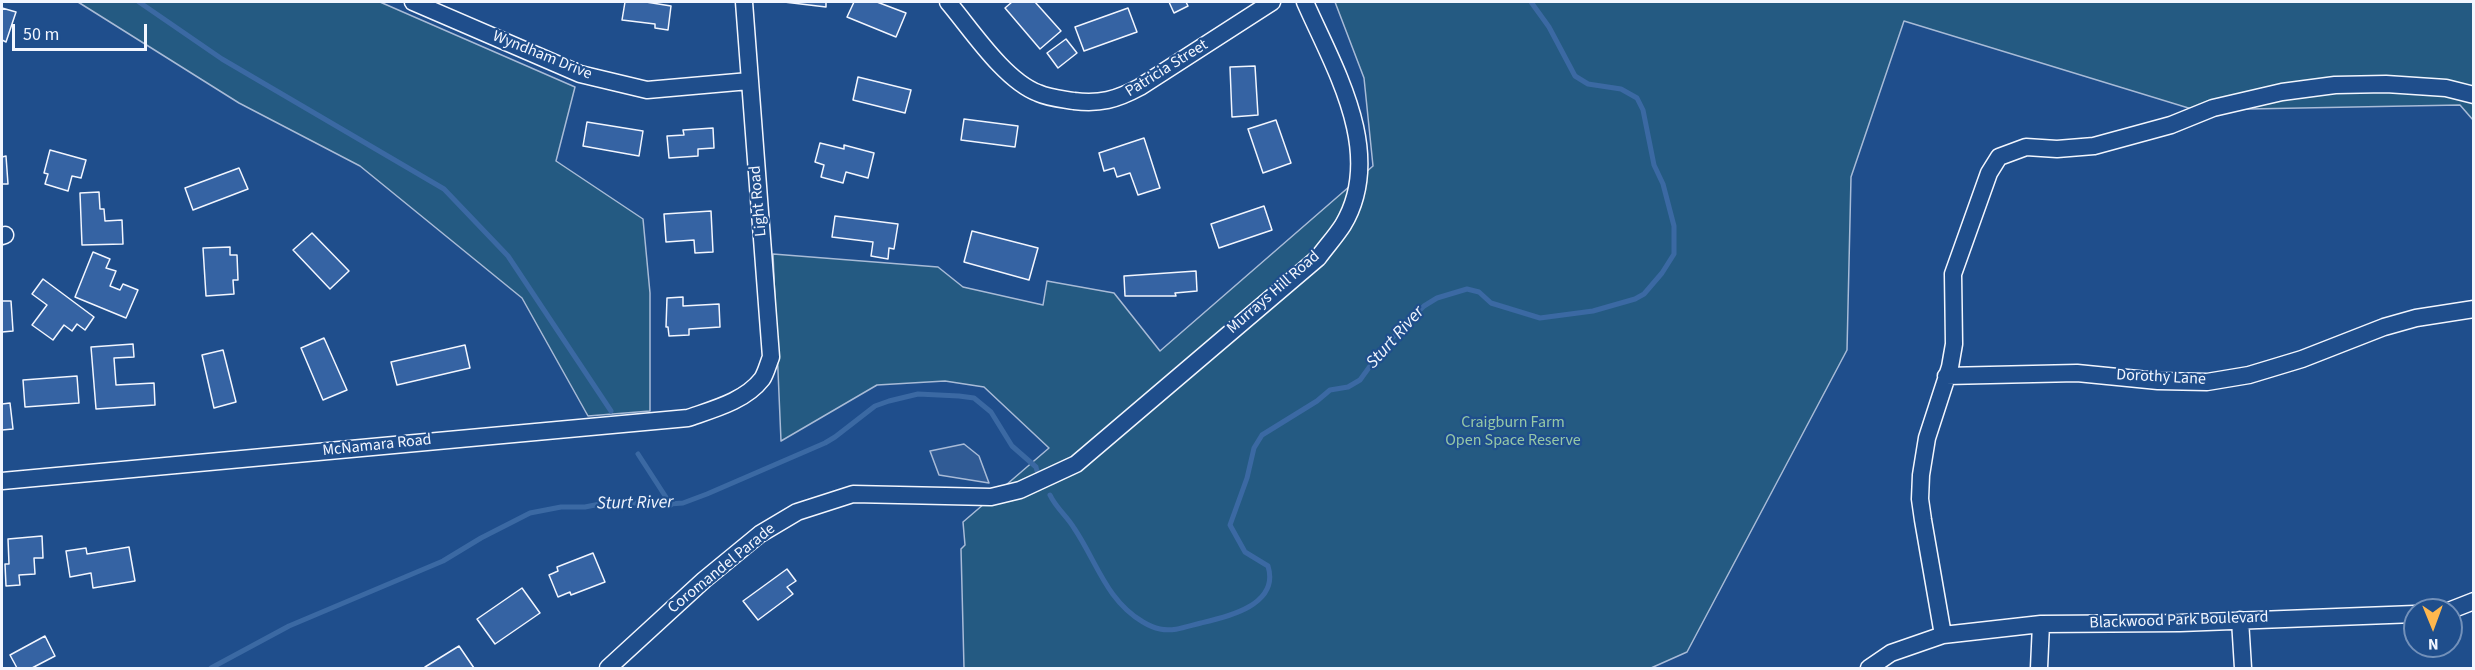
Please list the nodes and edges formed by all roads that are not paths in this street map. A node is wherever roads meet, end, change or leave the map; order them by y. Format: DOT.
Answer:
graph roads {
  1 [pos="413,2"];
  2 [pos="744,2"];
  3 [pos="948,2"];
  4 [pos="1272,2"];
  5 [pos="1305,2"];
  6 [pos="749,81"];
  7 [pos="2474,95"];
  8 [pos="2474,309"];
  9 [pos="1946,376"];
  10 [pos="748,393"];
  11 [pos="2,481"];
  12 [pos="1029,486"];
  13 [pos="2403,614"];
  14 [pos="2240,620"];
  15 [pos="2041,624"];
  16 [pos="1943,635"];
  17 [pos="608,669"];
  18 [pos="1869,669"];
  19 [pos="2039,669"];
  20 [pos="2243,669"];
  1 -- 6 [label="street, Wyndham Drive"];
  2 -- 6 [label="street, Light Road"];
  3 -- 4 [label="street, Patricia Street"];
  5 -- 12 [label="street, Murrays Hill Road"];
  6 -- 10 [label="street, Light Road"];
  7 -- 9 [label="street"];
  8 -- 9 [label="street, Dorothy Lane"];
  9 -- 16 [label="street"];
  10 -- 11 [label="street, McNamara Road"];
  12 -- 17 [label="street, Coromandel Parade"];
  13 -- 14 [label="street, Blackwood Park Boulevard"];
  14 -- 15 [label="street, Blackwood Park Boulevard"];
  14 -- 20 [label="street"];
  15 -- 16 [label="street, Blackwood Park Boulevard"];
  15 -- 19 [label="street"];
  16 -- 18 [label="street, Blackwood Park Boulevard"];
}
